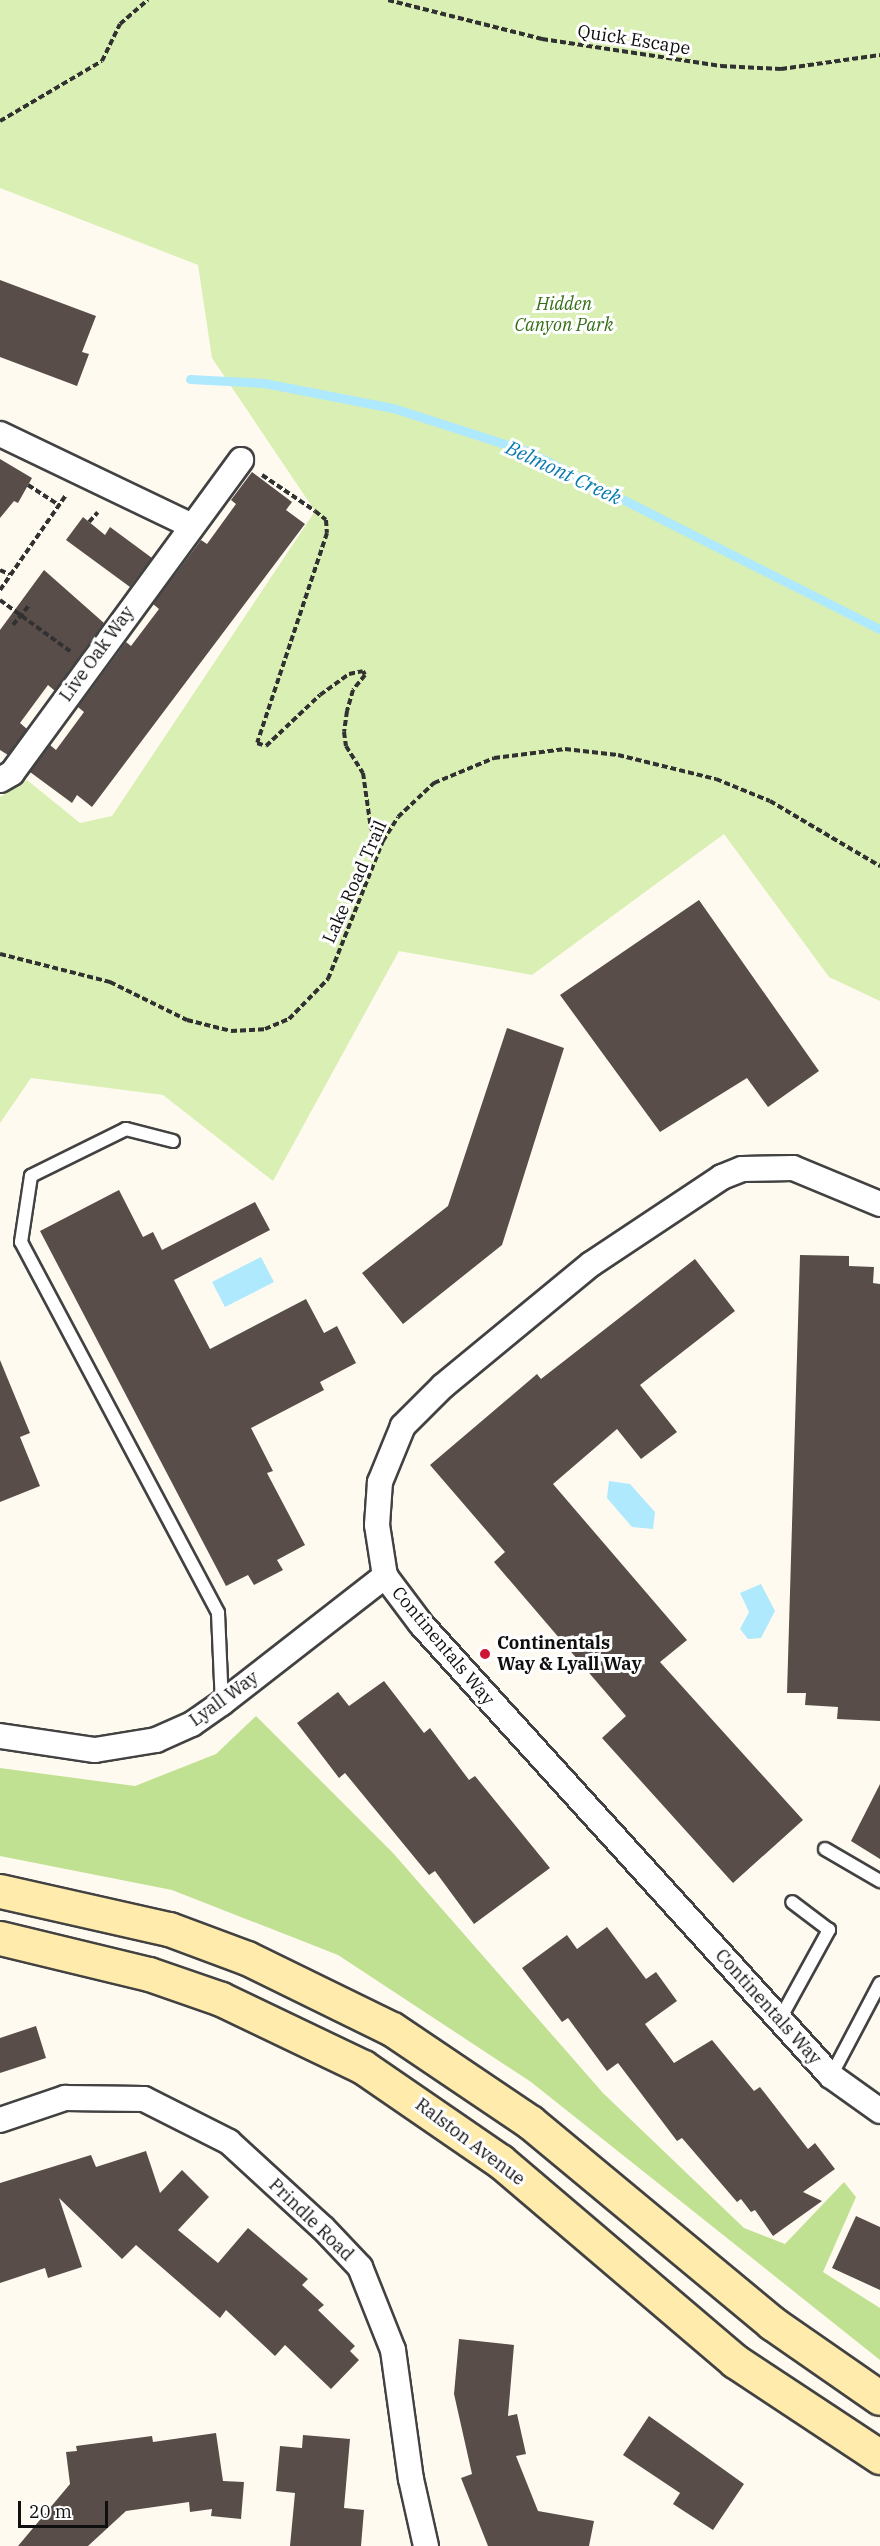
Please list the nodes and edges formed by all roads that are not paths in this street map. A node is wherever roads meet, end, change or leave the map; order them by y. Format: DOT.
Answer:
graph roads {
  1 [pos="0,434"];
  2 [pos="241,460"];
  3 [pos="190,525"];
  4 [pos="0,780"];
  5 [pos="173,1141"];
  6 [pos="880,1204"];
  7 [pos="385,1576"];
  8 [pos="222,1703"];
  9 [pos="0,1736"];
  10 [pos="825,1849"];
  11 [pos="880,1881"];
  12 [pos="0,1891"];
  13 [pos="792,1902"];
  14 [pos="0,1938"];
  15 [pos="880,1983"];
  16 [pos="780,2019"];
  17 [pos="831,2076"];
  18 [pos="880,2111"];
  19 [pos="0,2120"];
  20 [pos="880,2398"];
  21 [pos="852,2441"];
  22 [pos="880,2457"];
  23 [pos="880,2483"];
  24 [pos="426,2546"];
  1 -- 3 [label="street"];
  2 -- 3 [label="street, Live Oak Way"];
  3 -- 4 [label="street, Live Oak Way"];
  5 -- 8 [label="lane"];
  6 -- 7 [label="street, Continentals Way"];
  7 -- 8 [label="street, Lyall Way"];
  7 -- 16 [label="street, Continentals Way"];
  8 -- 9 [label="street, Lyall Way"];
  10 -- 11 [label="lane"];
  12 -- 20 [label="main road"];
  13 -- 16 [label="lane"];
  14 -- 21 [label="main road, Ralston Avenue"];
  15 -- 17 [label="lane"];
  16 -- 17 [label="street, Continentals Way"];
  17 -- 18 [label="street, Continentals Way"];
  19 -- 24 [label="street, Prindle Road"];
  21 -- 22 [label="main road, Ralston Avenue"];
  21 -- 23 [label="main road"];
}
